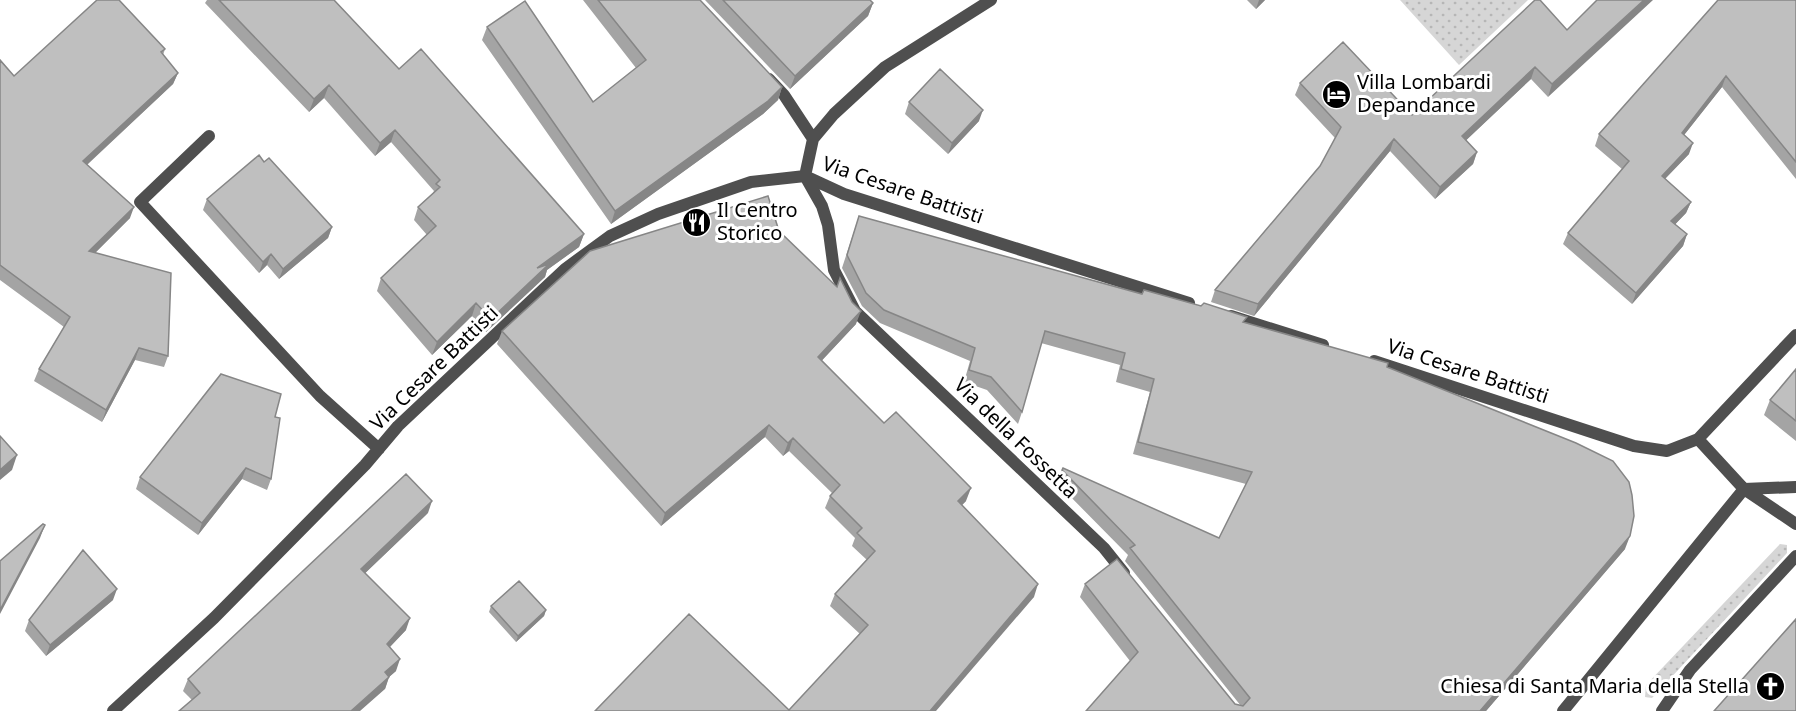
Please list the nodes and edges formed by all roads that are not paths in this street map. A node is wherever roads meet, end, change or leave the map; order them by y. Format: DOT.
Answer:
graph roads {
  1 [pos="991,0"];
  2 [pos="760,69"];
  3 [pos="209,136"];
  4 [pos="813,139"];
  5 [pos="805,176"];
  6 [pos="1796,335"];
  7 [pos="1341,351"];
  8 [pos="1364,358"];
  9 [pos="1698,439"];
  10 [pos="379,449"];
  11 [pos="1796,487"];
  12 [pos="1743,489"];
  13 [pos="1796,524"];
  14 [pos="1796,556"];
  15 [pos="1134,585"];
  16 [pos="113,711"];
  17 [pos="1563,711"];
  18 [pos="1662,711"];
  1 -- 4 [label="street"];
  2 -- 4 [label="street"];
  3 -- 10 [label="street"];
  4 -- 5 [label="street"];
  5 -- 7 [label="street, Via Cesare Battisti"];
  5 -- 10 [label="street, Via Cesare Battisti"];
  5 -- 15 [label="street, Via della Fossetta"];
  6 -- 9 [label="street"];
  8 -- 9 [label="street, Via Cesare Battisti"];
  9 -- 12 [label="street"];
  10 -- 16 [label="street, Via Cesare Battisti"];
  11 -- 12 [label="street"];
  12 -- 13 [label="street"];
  12 -- 17 [label="street"];
  14 -- 18 [label="street"];
}
